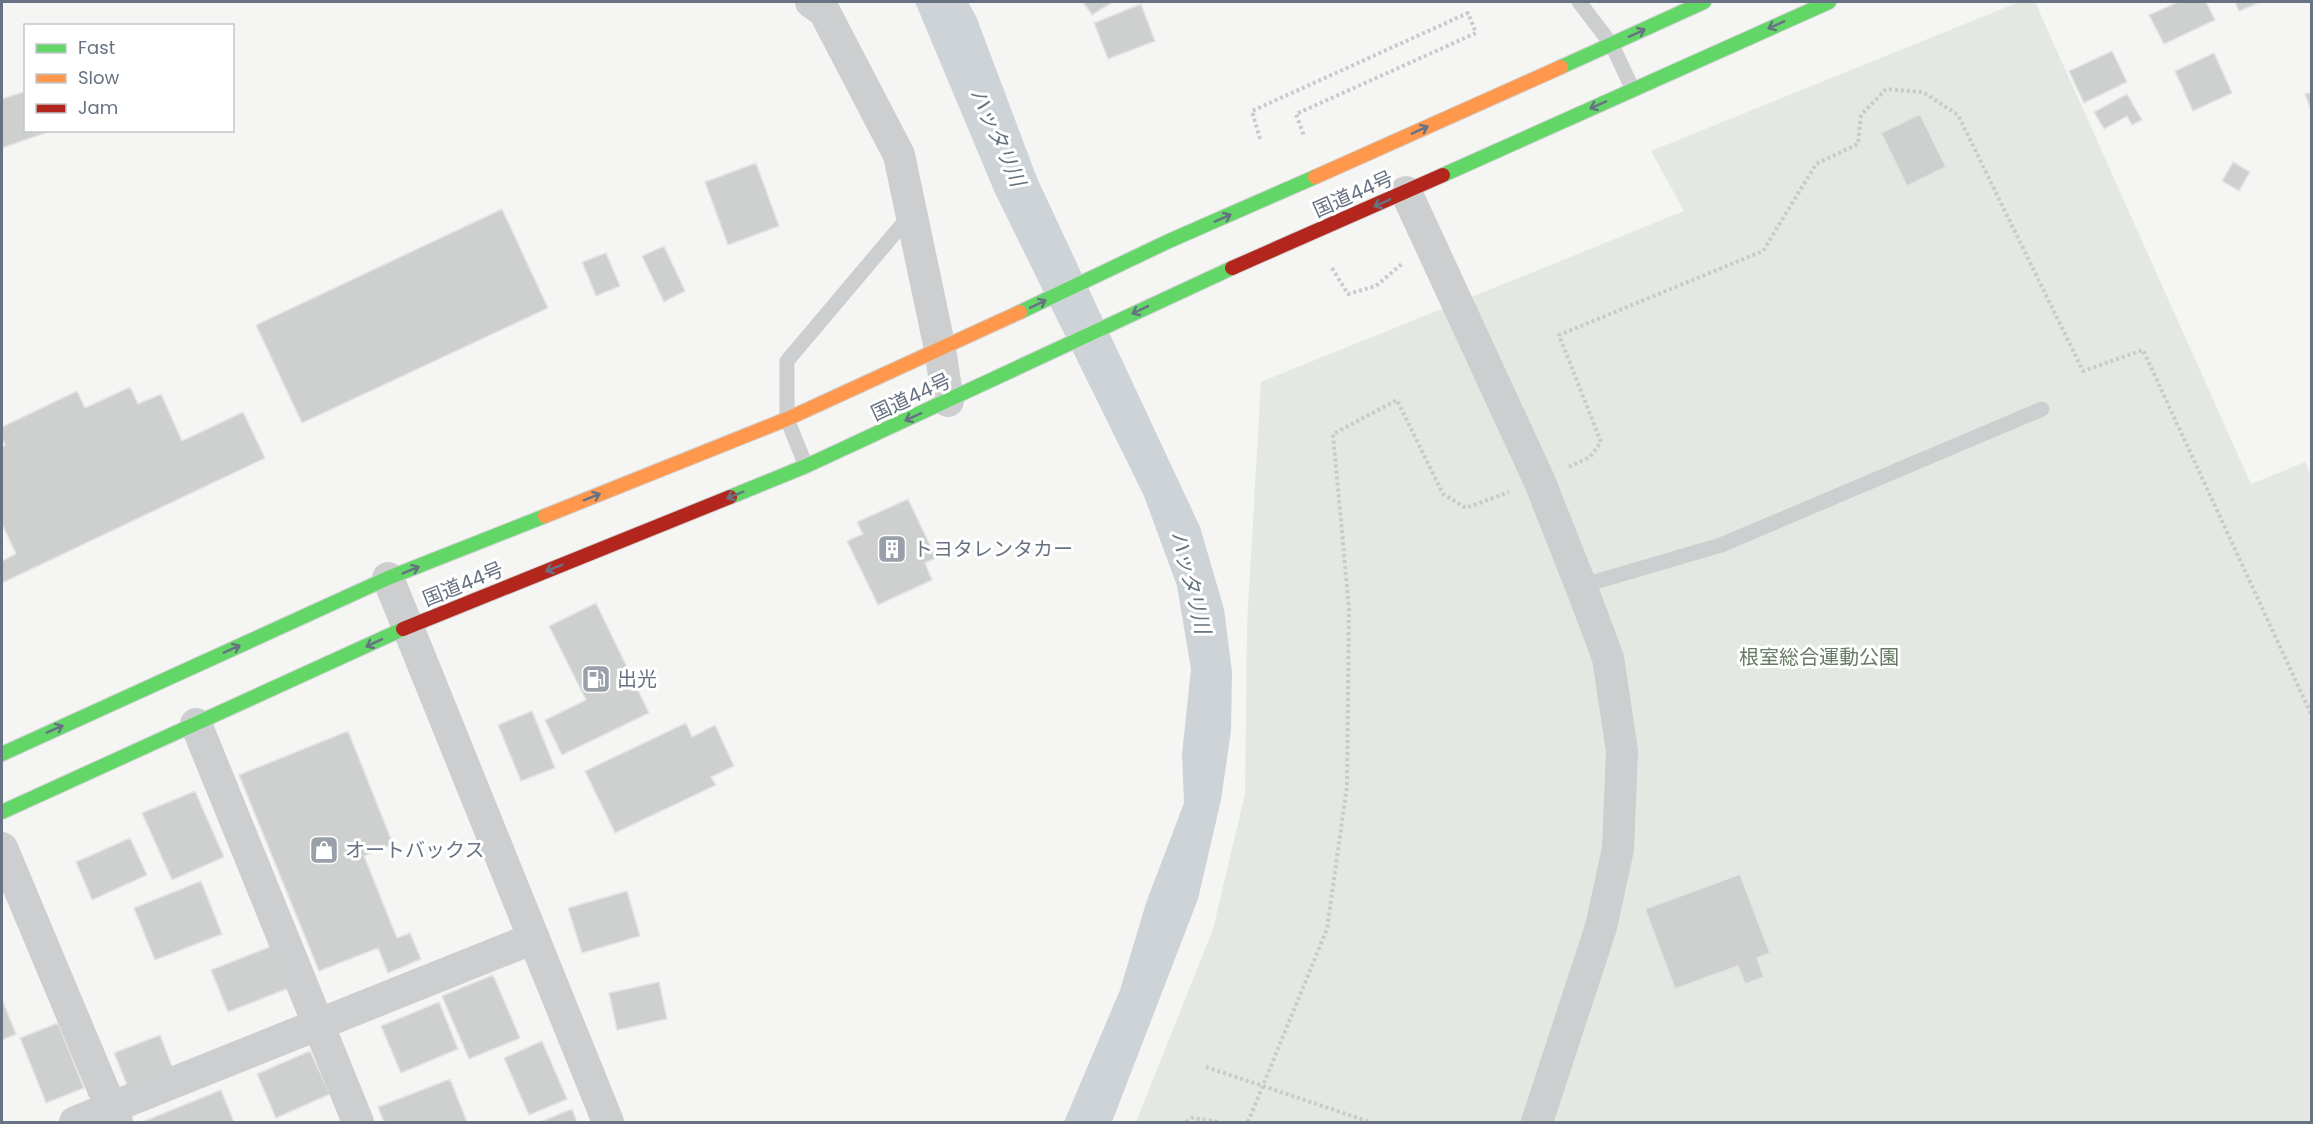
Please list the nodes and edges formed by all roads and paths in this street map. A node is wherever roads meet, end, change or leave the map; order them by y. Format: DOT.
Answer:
graph roads {
  1 [pos="812,2"];
  2 [pos="1579,2"];
  3 [pos="1704,2"];
  4 [pos="1830,2"];
  5 [pos="1612,45"];
  6 [pos="1633,90"];
  7 [pos="1304,136"];
  8 [pos="1260,139"];
  9 [pos="1406,192"];
  10 [pos="911,214"];
  11 [pos="1406,261"];
  12 [pos="1332,268"];
  13 [pos="940,349"];
  14 [pos="948,401"];
  15 [pos="2042,409"];
  16 [pos="787,419"];
  17 [pos="806,466"];
  18 [pos="1539,480"];
  19 [pos="388,578"];
  20 [pos="1581,586"];
  21 [pos="408,627"];
  22 [pos="2312,716"];
  23 [pos="196,724"];
  24 [pos="2,753"];
  25 [pos="2,812"];
  26 [pos="2,848"];
  27 [pos="534,938"];
  28 [pos="319,1023"];
  29 [pos="1206,1067"];
  30 [pos="1263,1085"];
  31 [pos="114,1115"];
  32 [pos="75,1122"];
  33 [pos="358,1122"];
  34 [pos="608,1122"];
  35 [pos="1186,1122"];
  36 [pos="1220,1122"];
  37 [pos="1248,1122"];
  38 [pos="1370,1122"];
  39 [pos="1537,1122"];
  1 -- 10 [label="street"];
  2 -- 5 [label="lane"];
  5 -- 3 [label="highway, 国道44号, one-way"];
  4 -- 6 [label="highway, 国道44号, one-way"];
  5 -- 6 [label="lane"];
  13 -- 5 [label="highway, 国道44号, one-way"];
  6 -- 9 [label="highway, 国道44号, one-way"];
  7 -- 8 [label="path"];
  9 -- 14 [label="highway, 国道44号, one-way"];
  9 -- 18 [label="street"];
  10 -- 13 [label="street"];
  10 -- 16 [label="lane"];
  11 -- 12 [label="path"];
  13 -- 14 [label="street"];
  13 -- 16 [label="highway, 国道44号"];
  14 -- 17 [label="highway, 国道44号, one-way"];
  15 -- 20 [label="lane"];
  16 -- 17 [label="lane"];
  19 -- 16 [label="highway, 国道44号, one-way"];
  17 -- 21 [label="highway, 国道44号, one-way"];
  18 -- 20 [label="street"];
  18 -- 22 [label="path"];
  18 -- 30 [label="path"];
  19 -- 21 [label="street"];
  24 -- 19 [label="highway, 国道44号, one-way"];
  20 -- 39 [label="street"];
  21 -- 23 [label="highway, 国道44号, one-way"];
  21 -- 27 [label="street"];
  23 -- 25 [label="highway, 国道44号"];
  23 -- 28 [label="street"];
  26 -- 31 [label="street"];
  27 -- 28 [label="street"];
  27 -- 34 [label="street"];
  28 -- 31 [label="street"];
  28 -- 33 [label="street"];
  29 -- 30 [label="path"];
  30 -- 37 [label="path"];
  30 -- 38 [label="path"];
  31 -- 32 [label="street"];
  35 -- 36 [label="path"];
}
